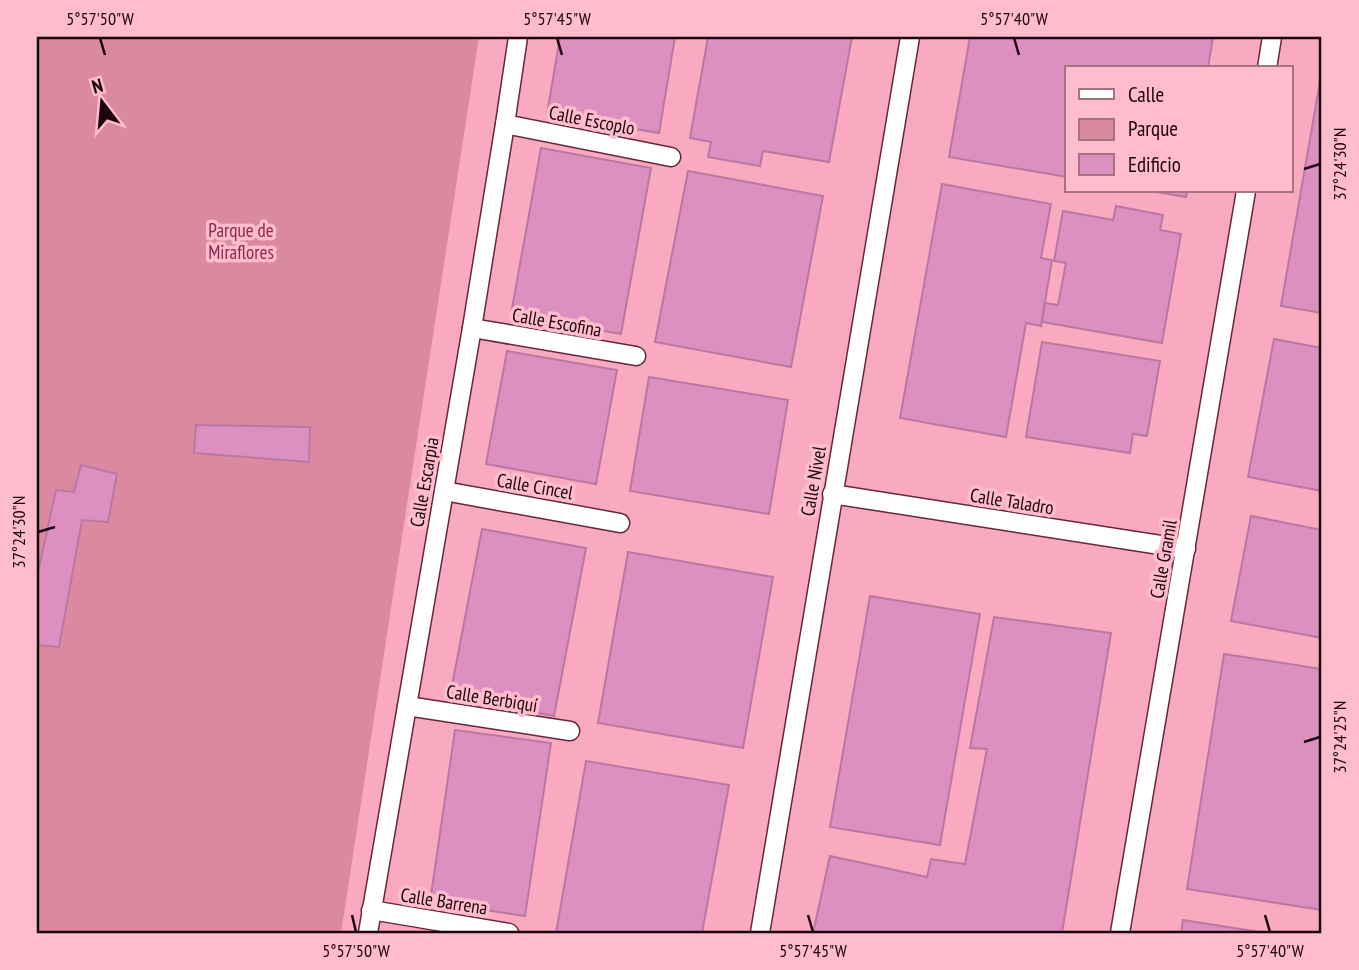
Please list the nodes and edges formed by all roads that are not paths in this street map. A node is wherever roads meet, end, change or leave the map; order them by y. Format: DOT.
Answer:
graph roads {
  1 [pos="518,37"];
  2 [pos="910,37"];
  3 [pos="1272,37"];
  4 [pos="1267,66"];
  5 [pos="505,124"];
  6 [pos="671,157"];
  7 [pos="1246,192"];
  8 [pos="472,328"];
  9 [pos="636,356"];
  10 [pos="444,491"];
  11 [pos="832,494"];
  12 [pos="620,523"];
  13 [pos="1186,549"];
  14 [pos="407,706"];
  15 [pos="570,731"];
  16 [pos="372,911"];
  17 [pos="368,933"];
  18 [pos="509,933"];
  19 [pos="760,933"];
  20 [pos="1120,933"];
  1 -- 5 [label="street, Calle Escarpia"];
  2 -- 11 [label="street, Calle Nivel"];
  3 -- 4 [label="street"];
  5 -- 6 [label="street, Calle Escoplo"];
  5 -- 8 [label="street, Calle Escarpia"];
  7 -- 13 [label="street, Calle Gramil"];
  8 -- 9 [label="street, Calle Escofina"];
  8 -- 10 [label="street, Calle Escarpia"];
  10 -- 12 [label="street, Calle Cincel"];
  10 -- 14 [label="street, Calle Escarpia"];
  11 -- 13 [label="street, Calle Taladro"];
  11 -- 19 [label="street, Calle Nivel"];
  13 -- 20 [label="street, Calle Gramil"];
  14 -- 15 [label="street, Calle Berbiquí"];
  14 -- 16 [label="street, Calle Escarpia"];
  16 -- 17 [label="street, Calle Escarpia"];
  16 -- 18 [label="street, Calle Barrena"];
}
